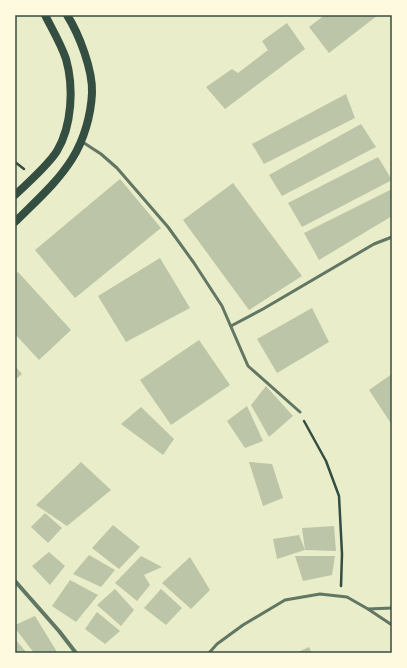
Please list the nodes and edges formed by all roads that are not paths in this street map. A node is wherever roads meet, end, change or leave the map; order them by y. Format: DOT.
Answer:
graph roads {
  1 [pos="45,15"];
  2 [pos="67,15"];
  3 [pos="81,142"];
  4 [pos="15,195"];
  5 [pos="15,222"];
  6 [pos="392,237"];
  7 [pos="231,326"];
  8 [pos="300,412"];
  9 [pos="15,581"];
  10 [pos="392,608"];
  11 [pos="368,609"];
  12 [pos="392,625"];
  13 [pos="76,653"];
  14 [pos="209,653"];
  1 -- 4 [label="main road"];
  2 -- 3 [label="main road"];
  3 -- 5 [label="main road"];
  3 -- 7 [label="lane"];
  6 -- 7 [label="lane"];
  7 -- 8 [label="lane"];
  9 -- 13 [label="street"];
  10 -- 11 [label="lane"];
  11 -- 12 [label="lane"];
  11 -- 14 [label="lane"];
}
